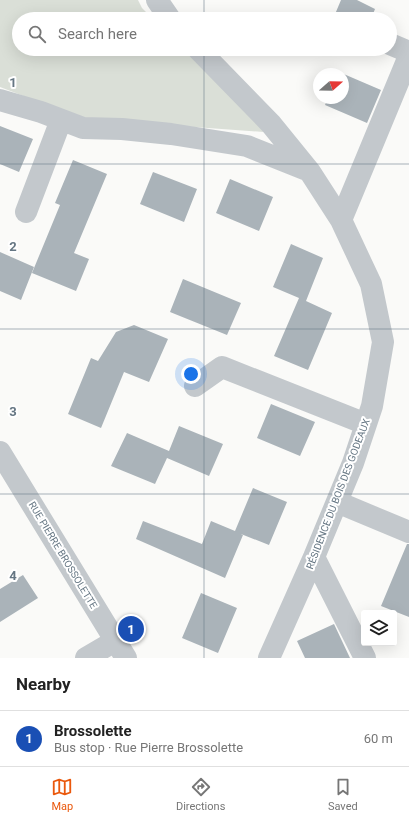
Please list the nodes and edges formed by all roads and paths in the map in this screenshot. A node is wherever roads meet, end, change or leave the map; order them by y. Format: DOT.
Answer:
graph roads {
  1 [pos="157,0"];
  2 [pos="165,12"];
  3 [pos="397,47"];
  4 [pos="409,52"];
  5 [pos="205,56"];
  6 [pos="409,56"];
  7 [pos="0,100"];
  8 [pos="62,120"];
  9 [pos="310,172"];
  10 [pos="26,212"];
  11 [pos="342,220"];
  12 [pos="195,386"];
  13 [pos="366,424"];
  14 [pos="0,452"];
  15 [pos="337,502"];
  16 [pos="409,532"];
  17 [pos="314,557"];
  18 [pos="120,649"];
  19 [pos="86,658"];
  20 [pos="269,658"];
  21 [pos="365,658"];
  1 -- 2 [label="street"];
  3 -- 4 [label="street"];
  5 -- 9 [label="street, RÉSIDENCE DU BOIS DES GODEAUX"];
  6 -- 11 [label="street"];
  7 -- 8 [label="street"];
  8 -- 9 [label="street"];
  8 -- 10 [label="street"];
  9 -- 11 [label="street, RÉSIDENCE DU BOIS DES GODEAUX"];
  11 -- 13 [label="street, RÉSIDENCE DU BOIS DES GODEAUX"];
  12 -- 13 [label="street"];
  13 -- 15 [label="street, RÉSIDENCE DU BOIS DES GODEAUX"];
  14 -- 18 [label="street, RUE PIERRE BROSSOLETTE"];
  15 -- 16 [label="street"];
  15 -- 17 [label="street, RÉSIDENCE DU BOIS DES GODEAUX"];
  17 -- 20 [label="street, RÉSIDENCE DU BOIS DES GODEAUX"];
  17 -- 21 [label="street"];
  18 -- 19 [label="street"];
}
